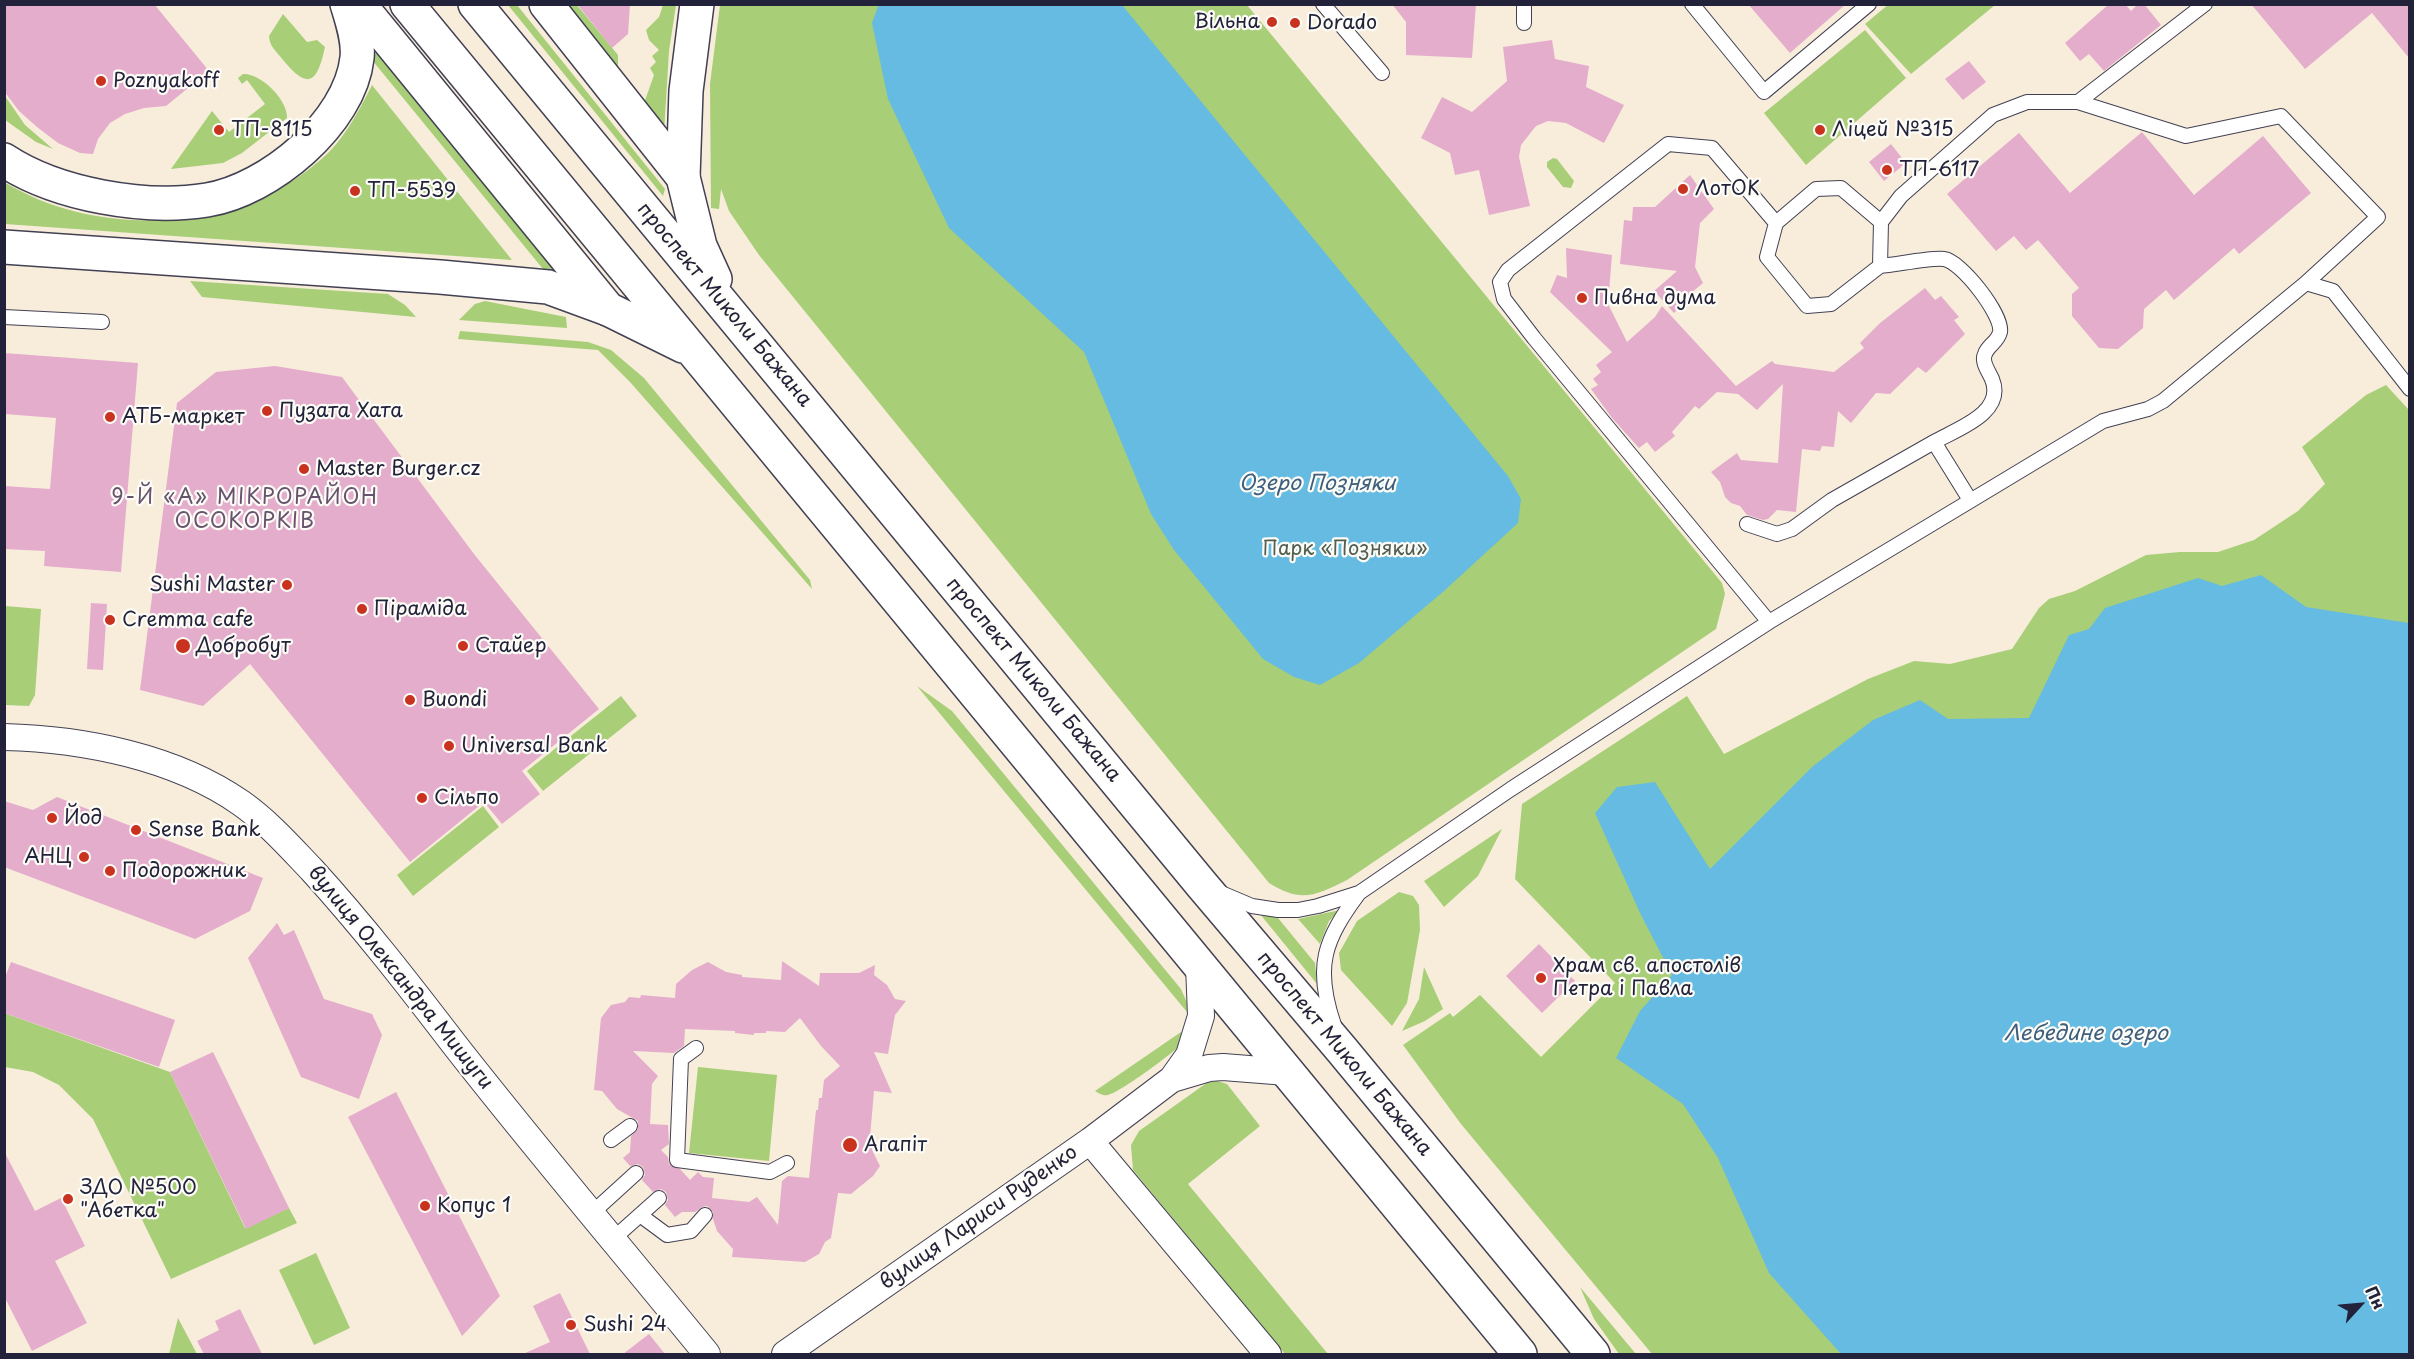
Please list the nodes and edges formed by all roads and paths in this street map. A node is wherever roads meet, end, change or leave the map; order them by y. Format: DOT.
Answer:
graph roads {
  1 [pos="347,4"];
  2 [pos="359,4"];
  3 [pos="407,4"];
  4 [pos="476,4"];
  5 [pos="546,4"];
  6 [pos="697,4"];
  7 [pos="1323,4"];
  8 [pos="1524,4"];
  9 [pos="1692,4"];
  10 [pos="1869,4"];
  11 [pos="2205,4"];
  12 [pos="1524,23"];
  13 [pos="1382,73"];
  14 [pos="2078,102"];
  15 [pos="4,160"];
  16 [pos="683,177"];
  17 [pos="1881,222"];
  18 [pos="1776,223"];
  19 [pos="4,247"];
  20 [pos="1880,266"];
  21 [pos="2306,283"];
  22 [pos="608,309"];
  23 [pos="729,312"];
  24 [pos="4,317"];
  25 [pos="102,322"];
  26 [pos="693,350"];
  27 [pos="2407,380"];
  28 [pos="1934,442"];
  29 [pos="1970,500"];
  30 [pos="1747,524"];
  31 [pos="1769,622"];
  32 [pos="4,736"];
  33 [pos="1202,885"];
  34 [pos="1359,892"];
  35 [pos="1199,965"];
  36 [pos="696,1048"];
  37 [pos="1342,1050"];
  38 [pos="1287,1072"];
  39 [pos="1172,1079"];
  40 [pos="630,1126"];
  41 [pos="611,1140"];
  42 [pos="1090,1141"];
  43 [pos="787,1163"];
  44 [pos="636,1173"];
  45 [pos="659,1198"];
  46 [pos="592,1213"];
  47 [pos="640,1215"];
  48 [pos="705,1215"];
  49 [pos="614,1239"];
  50 [pos="707,1354"];
  51 [pos="785,1354"];
  52 [pos="1268,1354"];
  53 [pos="1521,1354"];
  54 [pos="1593,1354"];
  1 -- 15 [label="main road"];
  2 -- 22 [label="main road"];
  3 -- 26 [label="main road"];
  4 -- 23 [label="main road, проспект Миколи Бажана"];
  5 -- 16 [label="main road"];
  6 -- 16 [label="main road"];
  7 -- 13 [label="lane"];
  8 -- 12 [label="lane"];
  9 -- 10 [label="lane"];
  11 -- 14 [label="lane"];
  14 -- 17 [label="lane"];
  14 -- 21 [label="lane"];
  16 -- 23 [label="main road"];
  17 -- 18 [label="lane"];
  17 -- 20 [label="lane"];
  18 -- 20 [label="lane"];
  18 -- 31 [label="lane"];
  19 -- 22 [label="main road"];
  20 -- 28 [label="lane"];
  21 -- 27 [label="lane"];
  21 -- 29 [label="lane"];
  22 -- 26 [label="main road"];
  23 -- 33 [label="main road, проспект Миколи Бажана"];
  24 -- 25 [label="lane"];
  26 -- 35 [label="main road"];
  28 -- 29 [label="lane"];
  28 -- 30 [label="lane"];
  29 -- 31 [label="lane"];
  31 -- 34 [label="lane"];
  32 -- 46 [label="street, вулиця Олександра Мишуги"];
  33 -- 34 [label="lane"];
  33 -- 37 [label="main road, проспект Миколи Бажана"];
  34 -- 37 [label="lane"];
  35 -- 38 [label="main road"];
  35 -- 39 [label="street, вулиця Лариси Руденко"];
  36 -- 43 [label="lane"];
  37 -- 54 [label="main road, проспект Миколи Бажана"];
  38 -- 39 [label="street, вулиця Лариси Руденко"];
  38 -- 53 [label="main road"];
  39 -- 42 [label="street, вулиця Лариси Руденко"];
  40 -- 41 [label="lane"];
  42 -- 51 [label="street, вулиця Лариси Руденко"];
  42 -- 52 [label="street"];
  44 -- 46 [label="lane"];
  45 -- 47 [label="lane"];
  46 -- 49 [label="street, вулиця Олександра Мишуги"];
  47 -- 48 [label="lane"];
  47 -- 49 [label="lane"];
  49 -- 50 [label="street, вулиця Олександра Мишуги"];
}
